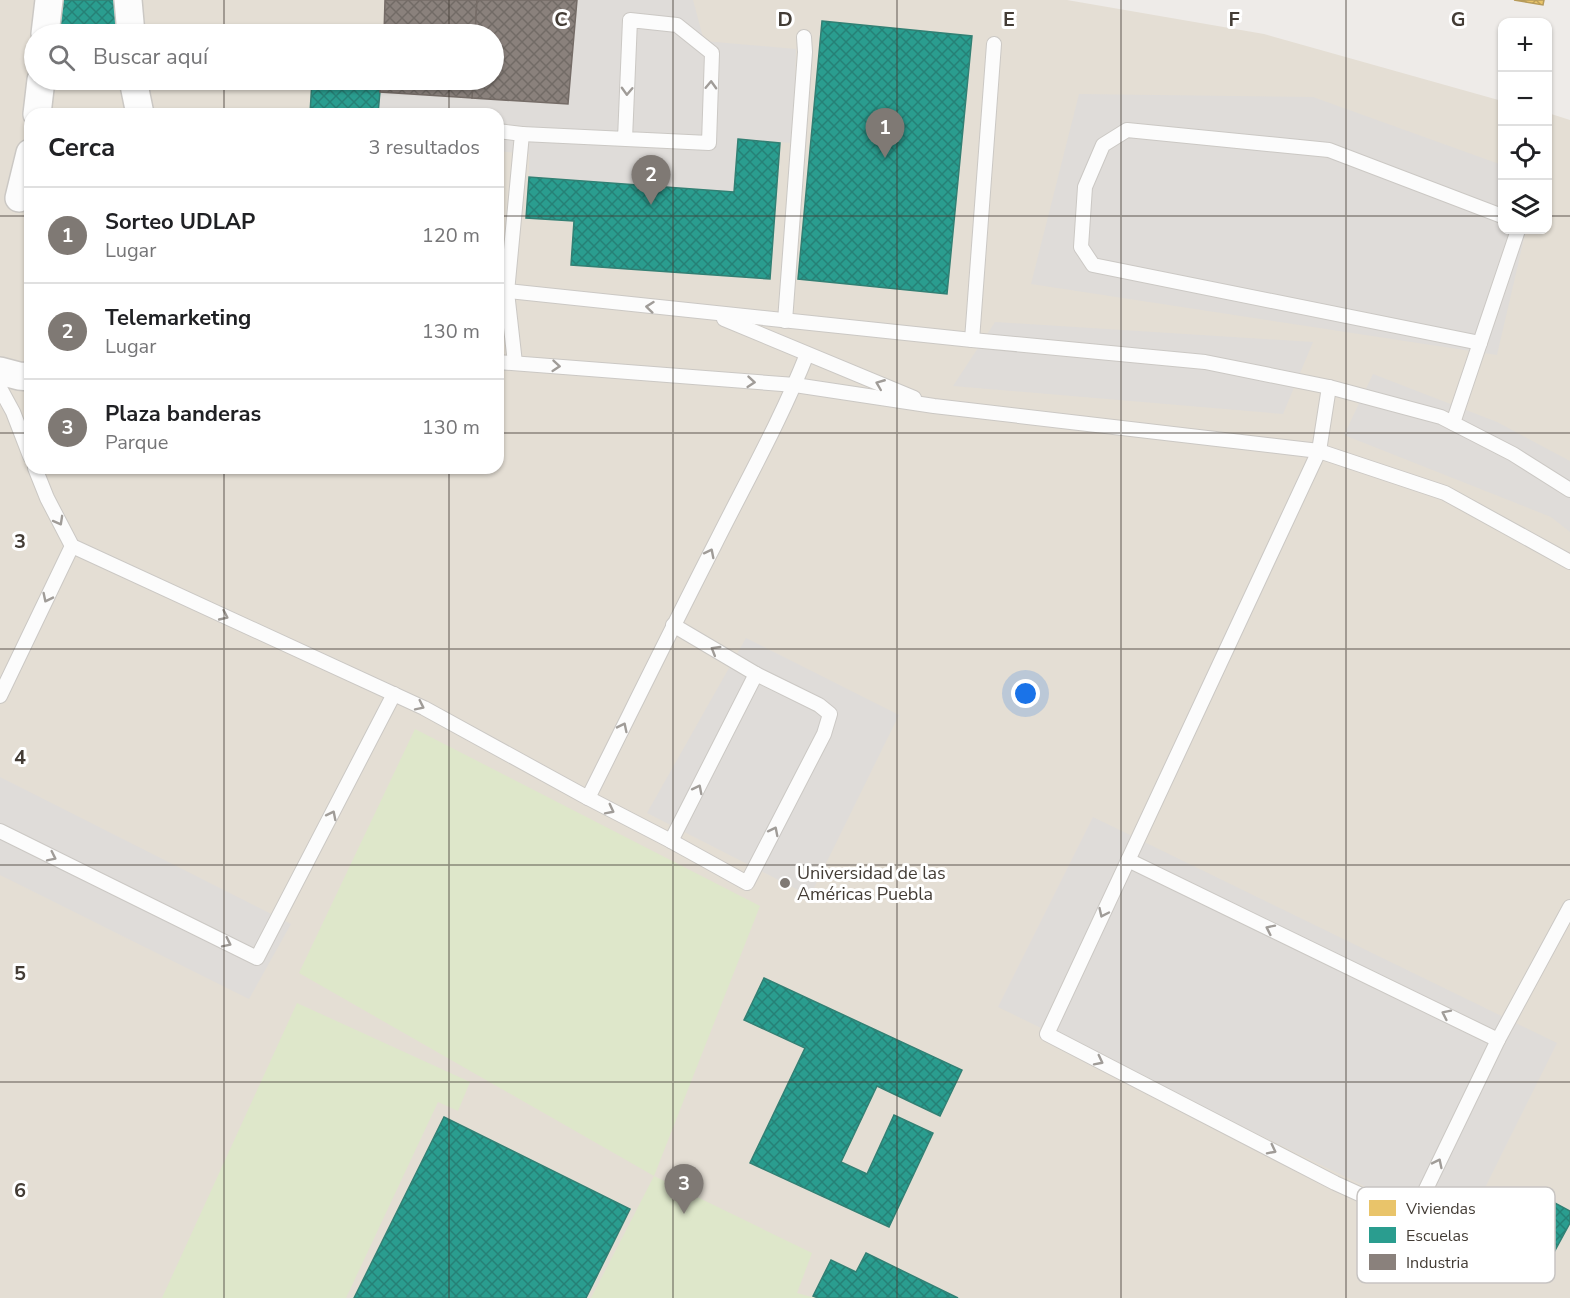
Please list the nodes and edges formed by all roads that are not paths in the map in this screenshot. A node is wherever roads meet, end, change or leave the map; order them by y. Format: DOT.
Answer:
graph roads {
  1 [pos="49,0"];
  2 [pos="128,0"];
  3 [pos="46,24"];
  4 [pos="129,24"];
  5 [pos="804,37"];
  6 [pos="994,44"];
  7 [pos="40,90"];
  8 [pos="136,90"];
  9 [pos="38,108"];
  10 [pos="139,108"];
  11 [pos="504,132"];
  12 [pos="522,134"];
  13 [pos="625,139"];
  14 [pos="24,173"];
  15 [pos="16,200"];
  16 [pos="1498,214"];
  17 [pos="1517,234"];
  18 [pos="504,275"];
  19 [pos="504,291"];
  20 [pos="504,303"];
  21 [pos="708,313"];
  22 [pos="785,321"];
  23 [pos="972,340"];
  24 [pos="1480,344"];
  25 [pos="807,354"];
  26 [pos="504,362"];
  27 [pos="514,363"];
  28 [pos="0,371"];
  29 [pos="24,376"];
  30 [pos="795,385"];
  31 [pos="1329,387"];
  32 [pos="0,388"];
  33 [pos="934,406"];
  34 [pos="1453,423"];
  35 [pos="24,440"];
  36 [pos="1319,451"];
  37 [pos="37,474"];
  38 [pos="1570,490"];
  39 [pos="72,546"];
  40 [pos="1570,562"];
  41 [pos="674,625"];
  42 [pos="756,674"];
  43 [pos="394,694"];
  44 [pos="0,696"];
  45 [pos="588,798"];
  46 [pos="0,831"];
  47 [pos="671,841"];
  48 [pos="1128,860"];
  49 [pos="1570,907"];
  50 [pos="1498,1040"];
  51 [pos="1427,1187"];
  52 [pos="1357,1193"];
  1 -- 3 [label="street"];
  2 -- 4 [label="street"];
  5 -- 22 [label="lane"];
  6 -- 23 [label="lane"];
  7 -- 9 [label="street"];
  8 -- 10 [label="street"];
  11 -- 12 [label="lane"];
  12 -- 13 [label="lane"];
  12 -- 18 [label="lane"];
  13 -- 13 [label="lane, one-way"];
  14 -- 15 [label="street"];
  16 -- 24 [label="lane"];
  17 -- 24 [label="lane"];
  21 -- 19 [label="lane, one-way"];
  20 -- 27 [label="lane"];
  21 -- 22 [label="lane"];
  21 -- 25 [label="lane"];
  22 -- 23 [label="lane"];
  23 -- 31 [label="lane"];
  24 -- 34 [label="lane"];
  25 -- 30 [label="lane"];
  33 -- 25 [label="lane, one-way"];
  26 -- 27 [label="lane"];
  27 -- 30 [label="lane, one-way"];
  28 -- 29 [label="street"];
  30 -- 33 [label="lane"];
  41 -- 30 [label="lane, one-way"];
  31 -- 34 [label="lane"];
  31 -- 36 [label="lane"];
  32 -- 35 [label="lane"];
  33 -- 36 [label="lane"];
  34 -- 38 [label="lane"];
  36 -- 40 [label="lane"];
  36 -- 48 [label="lane"];
  37 -- 39 [label="lane, one-way"];
  39 -- 43 [label="lane, one-way"];
  39 -- 44 [label="lane, one-way"];
  42 -- 41 [label="lane, one-way"];
  45 -- 41 [label="lane, one-way"];
  47 -- 42 [label="lane, one-way"];
  47 -- 42 [label="lane, one-way"];
  43 -- 45 [label="lane, one-way"];
  46 -- 43 [label="lane, one-way"];
  45 -- 47 [label="lane, one-way"];
  50 -- 48 [label="lane, one-way"];
  48 -- 52 [label="lane, one-way"];
  49 -- 50 [label="lane"];
  51 -- 50 [label="lane, one-way"];
}
